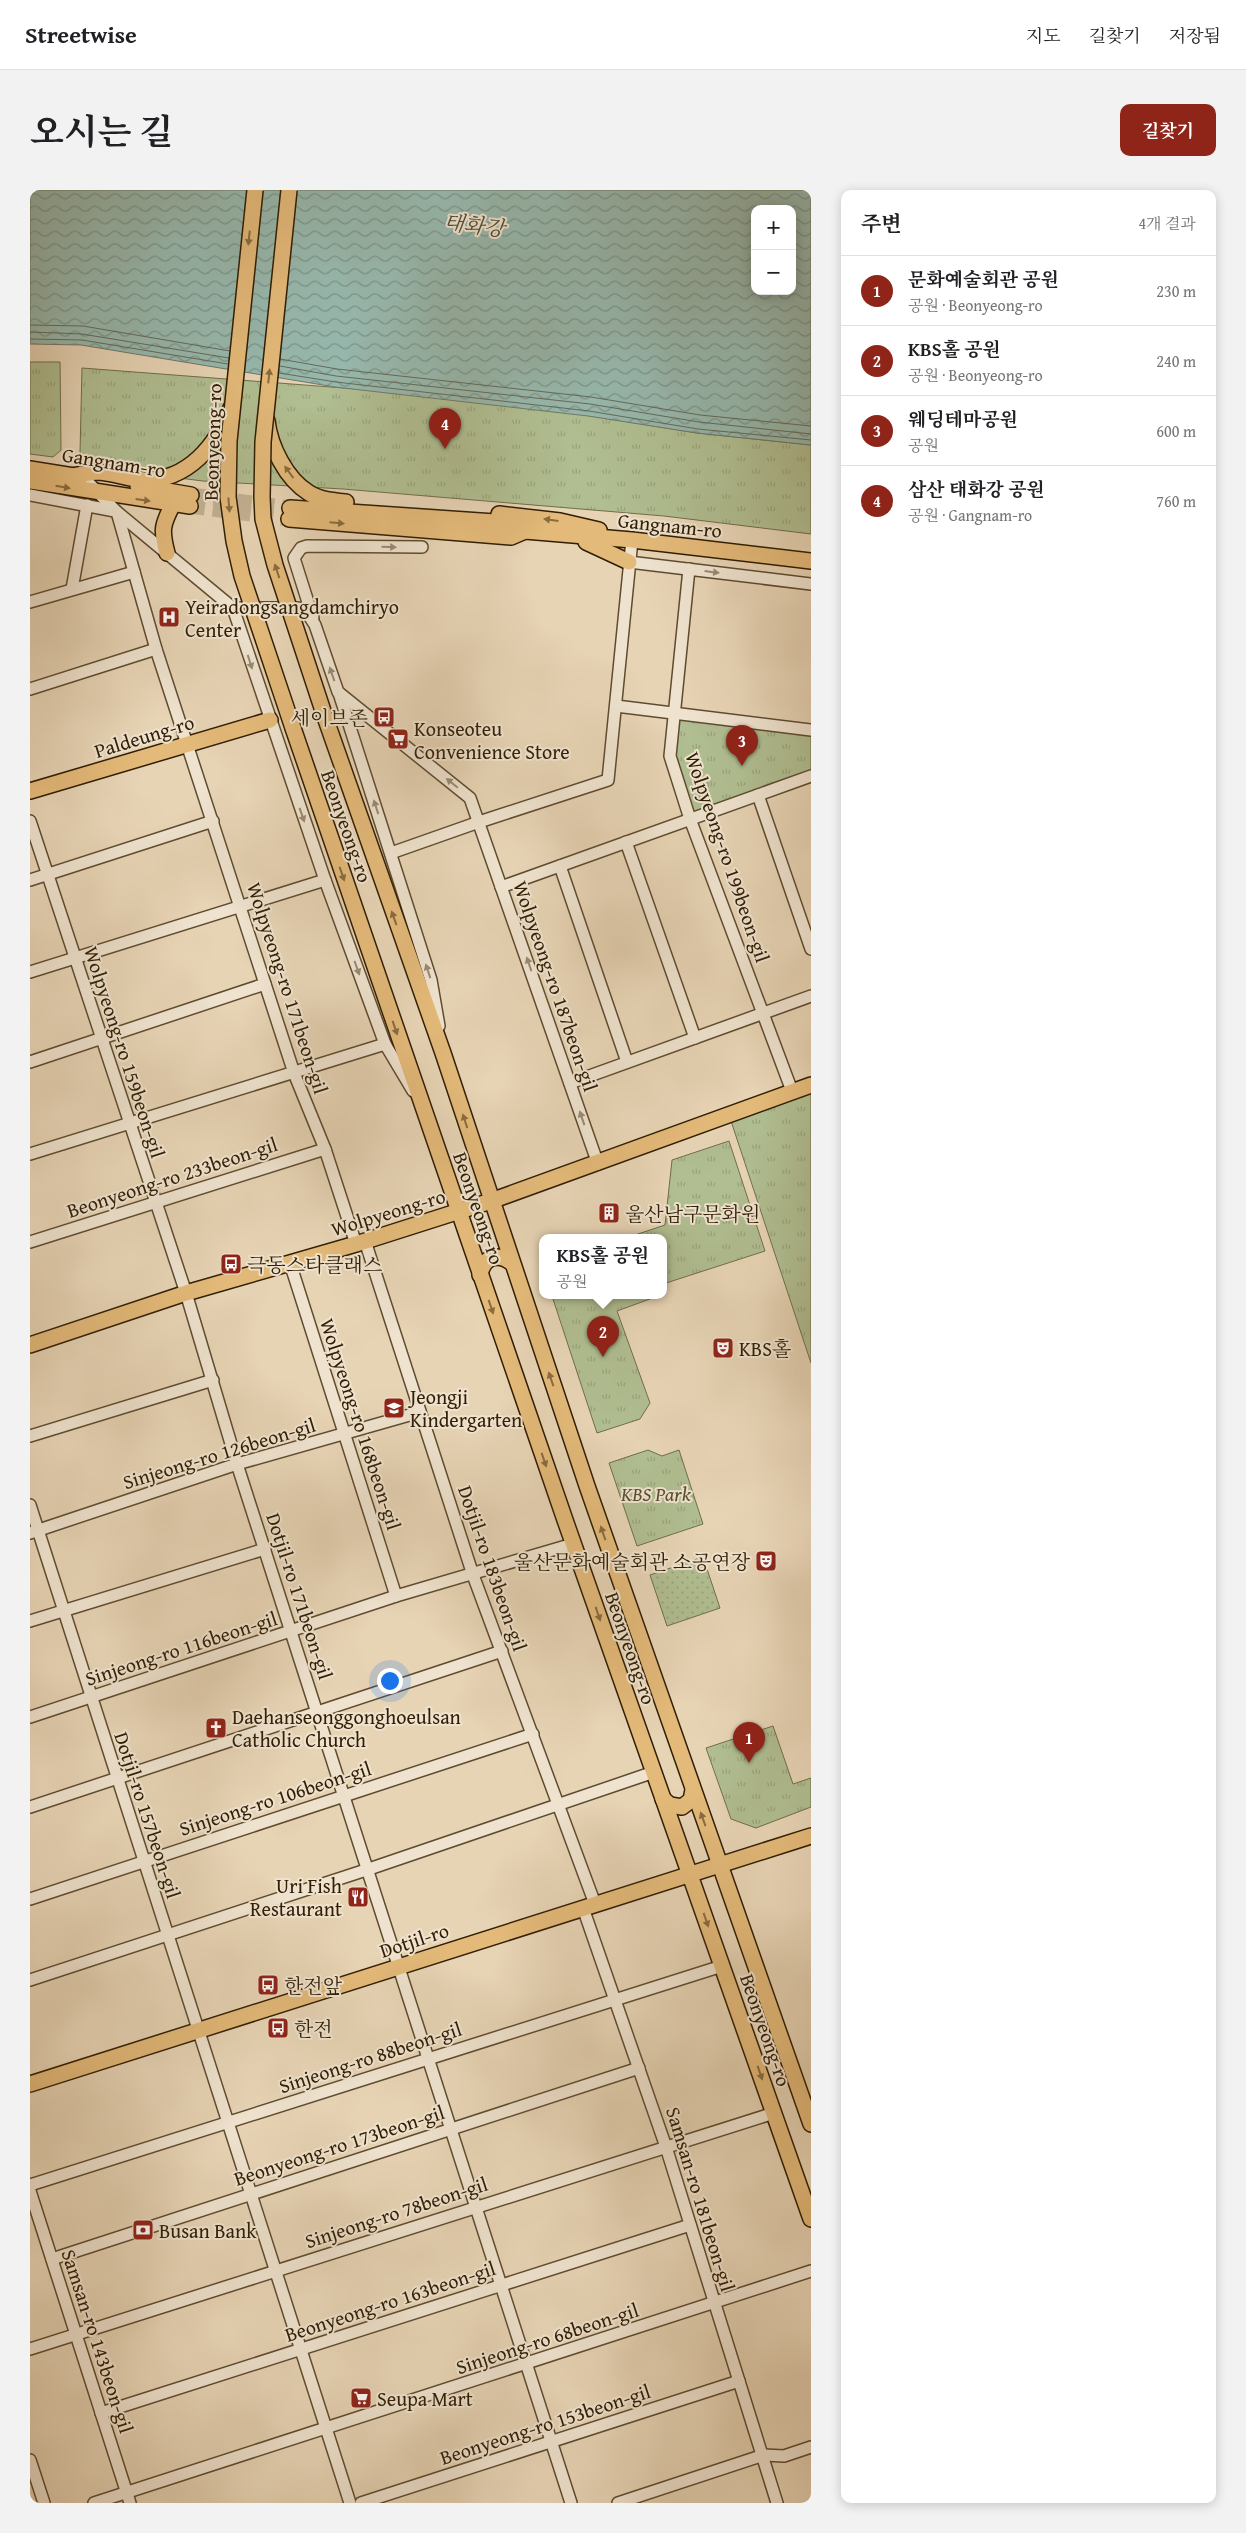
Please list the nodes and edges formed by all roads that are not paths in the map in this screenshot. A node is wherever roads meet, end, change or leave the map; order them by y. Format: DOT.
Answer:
graph roads {
  1 [pos="255,190"];
  2 [pos="289,190"];
  3 [pos="232,406"];
  4 [pos="266,410"];
  5 [pos="30,469"];
  6 [pos="78,477"];
  7 [pos="30,481"];
  8 [pos="30,495"];
  9 [pos="91,499"];
  10 [pos="173,504"];
  11 [pos="117,512"];
  12 [pos="289,513"];
  13 [pos="558,535"];
  14 [pos="632,540"];
  15 [pos="422,547"];
  16 [pos="167,554"];
  17 [pos="811,561"];
  18 [pos="629,562"];
  19 [pos="689,569"];
  20 [pos="134,572"];
  21 [pos="811,584"];
  22 [pos="72,589"];
  23 [pos="30,602"];
  24 [pos="232,608"];
  25 [pos="315,625"];
  26 [pos="156,649"];
  27 [pos="30,689"];
  28 [pos="338,692"];
  29 [pos="616,706"];
  30 [pos="674,713"];
  31 [pos="270,720"];
  32 [pos="811,730"];
  33 [pos="187,744"];
  34 [pos="811,776"];
  35 [pos="30,791"];
  36 [pos="758,795"];
  37 [pos="690,819"];
  38 [pos="30,821"];
  39 [pos="213,821"];
  40 [pos="479,822"];
  41 [pos="626,842"];
  42 [pos="391,853"];
  43 [pos="560,866"];
  44 [pos="47,874"];
  45 [pos="30,880"];
  46 [pos="325,880"];
  47 [pos="501,887"];
  48 [pos="241,906"];
  49 [pos="811,949"];
  50 [pos="74,958"];
  51 [pos="30,972"];
  52 [pos="265,984"];
  53 [pos="811,996"];
  54 [pos="763,1013"];
  55 [pos="101,1038"];
  56 [pos="695,1038"];
  57 [pos="385,1044"];
  58 [pos="443,1053"];
  59 [pos="30,1062"];
  60 [pos="627,1062"];
  61 [pos="294,1073"];
  62 [pos="570,1083"];
  63 [pos="811,1085"];
  64 [pos="792,1091"];
  65 [pos="424,1110"];
  66 [pos="129,1122"];
  67 [pos="325,1149"];
  68 [pos="30,1154"];
  69 [pos="598,1164"];
  70 [pos="491,1201"];
  71 [pos="155,1202"];
  72 [pos="459,1211"];
  73 [pos="30,1242"];
  74 [pos="360,1242"];
  75 [pos="290,1263"];
  76 [pos="512,1263"];
  77 [pos="480,1275"];
  78 [pos="186,1293"];
  79 [pos="30,1345"];
  80 [pos="214,1380"];
  81 [pos="420,1412"];
  82 [pos="344,1435"];
  83 [pos="30,1436"];
  84 [pos="237,1464"];
  85 [pos="30,1505"];
  86 [pos="34,1532"];
  87 [pos="573,1544"];
  88 [pos="265,1549"];
  89 [pos="474,1575"];
  90 [pos="396,1596"];
  91 [pos="64,1610"];
  92 [pos="30,1620"];
  93 [pos="291,1631"];
  94 [pos="502,1651"];
  95 [pos="91,1697"];
  96 [pos="318,1712"];
  97 [pos="30,1717"];
  98 [pos="533,1734"];
  99 [pos="654,1772"];
  100 [pos="117,1777"];
  101 [pos="693,1790"];
  102 [pos="344,1795"];
  103 [pos="663,1799"];
  104 [pos="558,1805"];
  105 [pos="30,1807"];
  106 [pos="811,1836"];
  107 [pos="143,1860"];
  108 [pos="720,1864"];
  109 [pos="369,1869"];
  110 [pos="690,1874"];
  111 [pos="30,1899"];
  112 [pos="589,1906"];
  113 [pos="167,1934"];
  114 [pos="400,1966"];
  115 [pos="722,1966"];
  116 [pos="30,1980"];
  117 [pos="615,1999"];
  118 [pos="197,2030"];
  119 [pos="430,2058"];
  120 [pos="639,2068"];
  121 [pos="30,2084"];
  122 [pos="774,2113"];
  123 [pos="227,2122"];
  124 [pos="811,2124"];
  125 [pos="452,2129"];
  126 [pos="666,2147"];
  127 [pos="30,2185"];
  128 [pos="30,2191"];
  129 [pos="250,2194"];
  130 [pos="477,2206"];
  131 [pos="811,2219"];
  132 [pos="690,2225"];
  133 [pos="52,2259"];
  134 [pos="275,2270"];
  135 [pos="811,2271"];
  136 [pos="502,2285"];
  137 [pos="714,2304"];
  138 [pos="76,2333"];
  139 [pos="30,2349"];
  140 [pos="300,2349"];
  141 [pos="527,2364"];
  142 [pos="740,2381"];
  143 [pos="101,2413"];
  144 [pos="326,2428"];
  145 [pos="552,2442"];
  146 [pos="811,2448"];
  147 [pos="764,2455"];
  148 [pos="30,2460"];
  149 [pos="128,2498"];
  150 [pos="44,2503"];
  151 [pos="94,2503"];
  152 [pos="350,2503"];
  153 [pos="361,2503"];
  154 [pos="571,2503"];
  155 [pos="618,2503"];
  156 [pos="778,2503"];
  1 -- 3 [label="main road, Beonyeong-ro, one-way, bridge"];
  4 -- 2 [label="main road, Beonyeong-ro, one-way, bridge"];
  3 -- 6 [label="main road"];
  3 -- 65 [label="main road, Beonyeong-ro, one-way, bridge"];
  14 -- 4 [label="main road, one-way, bridge"];
  58 -- 4 [label="main road, Beonyeong-ro, one-way, bridge"];
  5 -- 6 [label="main road, Gangnam-ro"];
  6 -- 9 [label="street"];
  6 -- 10 [label="main road, Gangnam-ro"];
  7 -- 9 [label="main road, Gangnam-ro, one-way"];
  8 -- 9 [label="street"];
  9 -- 10 [label="main road, Gangnam-ro, one-way"];
  9 -- 11 [label="street"];
  9 -- 22 [label="street"];
  10 -- 16 [label="main road"];
  11 -- 16 [label="street"];
  11 -- 20 [label="street, Wolpyeong-ro 171beon-gil"];
  12 -- 13 [label="main road, Gangnam-ro"];
  13 -- 14 [label="main road, Gangnam-ro"];
  13 -- 18 [label="main road"];
  14 -- 17 [label="main road, Gangnam-ro"];
  14 -- 18 [label="street"];
  25 -- 15 [label="street, one-way"];
  16 -- 24 [label="street"];
  18 -- 19 [label="street"];
  18 -- 29 [label="street"];
  19 -- 21 [label="street, one-way"];
  19 -- 30 [label="street, Wolpyeong-ro 199beon-gil"];
  20 -- 22 [label="street"];
  20 -- 26 [label="street, Wolpyeong-ro 171beon-gil"];
  22 -- 23 [label="street"];
  24 -- 25 [label="street"];
  24 -- 31 [label="street, one-way"];
  28 -- 25 [label="street, one-way"];
  26 -- 27 [label="street"];
  26 -- 33 [label="street, Wolpyeong-ro 171beon-gil"];
  40 -- 28 [label="street, Wolpyeong-ro 187beon-gil, one-way"];
  42 -- 28 [label="street, one-way"];
  29 -- 30 [label="street"];
  29 -- 40 [label="street"];
  30 -- 32 [label="street"];
  30 -- 37 [label="street, Wolpyeong-ro 199beon-gil"];
  31 -- 33 [label="main road, Paldeung-ro"];
  31 -- 46 [label="street, one-way"];
  33 -- 35 [label="main road, Paldeung-ro"];
  33 -- 39 [label="street, Wolpyeong-ro 171beon-gil"];
  34 -- 36 [label="street"];
  36 -- 37 [label="street"];
  36 -- 49 [label="street"];
  37 -- 41 [label="street"];
  37 -- 54 [label="street, Wolpyeong-ro 199beon-gil"];
  38 -- 44 [label="street, Wolpyeong-ro 159beon-gil"];
  39 -- 44 [label="street"];
  39 -- 48 [label="street, Wolpyeong-ro 171beon-gil"];
  40 -- 42 [label="street"];
  40 -- 47 [label="street, Wolpyeong-ro 187beon-gil"];
  41 -- 43 [label="street"];
  41 -- 56 [label="street"];
  58 -- 42 [label="street, one-way"];
  43 -- 47 [label="street"];
  43 -- 60 [label="street"];
  44 -- 45 [label="street"];
  44 -- 50 [label="street, Wolpyeong-ro 159beon-gil"];
  46 -- 48 [label="street"];
  46 -- 57 [label="street, one-way"];
  62 -- 47 [label="street, Wolpyeong-ro 187beon-gil, one-way"];
  48 -- 50 [label="street"];
  48 -- 52 [label="street, Wolpyeong-ro 171beon-gil"];
  50 -- 51 [label="street"];
  50 -- 55 [label="street, Wolpyeong-ro 159beon-gil"];
  52 -- 55 [label="street"];
  52 -- 61 [label="street, Wolpyeong-ro 171beon-gil"];
  53 -- 54 [label="street"];
  54 -- 56 [label="street"];
  54 -- 64 [label="street, Wolpyeong-ro 199beon-gil"];
  55 -- 59 [label="street"];
  55 -- 66 [label="street, Wolpyeong-ro 159beon-gil"];
  56 -- 60 [label="street"];
  57 -- 61 [label="street"];
  57 -- 65 [label="street"];
  70 -- 58 [label="main road, Beonyeong-ro, one-way"];
  60 -- 62 [label="street"];
  61 -- 66 [label="street"];
  61 -- 67 [label="street, Wolpyeong-ro 171beon-gil"];
  69 -- 62 [label="street, Wolpyeong-ro 187beon-gil, one-way"];
  63 -- 64 [label="main road, Wolpyeong-ro"];
  64 -- 69 [label="main road, Wolpyeong-ro"];
  65 -- 72 [label="main road, Beonyeong-ro"];
  66 -- 68 [label="street"];
  66 -- 71 [label="street, Wolpyeong-ro 159beon-gil"];
  67 -- 71 [label="street, Beonyeong-ro 233beon-gil"];
  67 -- 74 [label="street, Wolpyeong-ro 171beon-gil"];
  69 -- 70 [label="main road, Wolpyeong-ro"];
  70 -- 72 [label="main road, Wolpyeong-ro"];
  70 -- 76 [label="main road, Beonyeong-ro"];
  71 -- 73 [label="street, Beonyeong-ro 233beon-gil"];
  71 -- 78 [label="street, Wolpyeong-ro 159beon-gil"];
  72 -- 74 [label="main road, Wolpyeong-ro"];
  72 -- 77 [label="main road, Beonyeong-ro"];
  74 -- 75 [label="main road, Wolpyeong-ro"];
  74 -- 81 [label="street, Dotjil-ro 183beon-gil"];
  75 -- 78 [label="main road, Wolpyeong-ro"];
  75 -- 82 [label="street, Wolpyeong-ro 168beon-gil"];
  76 -- 77 [label="main road"];
  101 -- 76 [label="main road, Beonyeong-ro, one-way"];
  77 -- 87 [label="main road, Beonyeong-ro, one-way"];
  78 -- 79 [label="main road, Wolpyeong-ro"];
  78 -- 80 [label="street, Dotjil-ro 171beon-gil"];
  80 -- 83 [label="street"];
  80 -- 84 [label="street, Dotjil-ro 171beon-gil"];
  81 -- 82 [label="street, Sinjeong-ro 126beon-gil"];
  81 -- 89 [label="street, Dotjil-ro 183beon-gil"];
  82 -- 84 [label="street, Sinjeong-ro 126beon-gil"];
  82 -- 90 [label="street, Wolpyeong-ro 168beon-gil"];
  84 -- 86 [label="street, Sinjeong-ro 126beon-gil"];
  84 -- 88 [label="street, Dotjil-ro 171beon-gil"];
  85 -- 86 [label="street, Dotjil-ro 157beon-gil"];
  86 -- 91 [label="street, Dotjil-ro 157beon-gil"];
  87 -- 89 [label="street, Sinjeong-ro 116beon-gil"];
  87 -- 99 [label="main road, Beonyeong-ro, one-way"];
  88 -- 91 [label="street"];
  88 -- 93 [label="street, Dotjil-ro 171beon-gil"];
  89 -- 90 [label="street, Sinjeong-ro 116beon-gil"];
  89 -- 94 [label="street, Dotjil-ro 183beon-gil"];
  90 -- 93 [label="street, Sinjeong-ro 116beon-gil"];
  91 -- 92 [label="street"];
  91 -- 95 [label="street, Dotjil-ro 157beon-gil"];
  93 -- 95 [label="street, Sinjeong-ro 116beon-gil"];
  93 -- 96 [label="street, Dotjil-ro 171beon-gil"];
  94 -- 96 [label="street"];
  94 -- 98 [label="street, Dotjil-ro 183beon-gil"];
  95 -- 97 [label="street, Sinjeong-ro 116beon-gil"];
  95 -- 100 [label="street, Dotjil-ro 157beon-gil"];
  96 -- 100 [label="street"];
  96 -- 102 [label="street, Dotjil-ro 171beon-gil"];
  98 -- 102 [label="street, Sinjeong-ro 106beon-gil"];
  98 -- 104 [label="street, Dotjil-ro 183beon-gil"];
  99 -- 103 [label="main road, Beonyeong-ro"];
  99 -- 104 [label="street"];
  100 -- 105 [label="street"];
  100 -- 107 [label="street, Dotjil-ro 157beon-gil"];
  101 -- 103 [label="main road"];
  108 -- 101 [label="main road, Beonyeong-ro, one-way"];
  102 -- 107 [label="street, Sinjeong-ro 106beon-gil"];
  102 -- 109 [label="street, Dotjil-ro 171beon-gil"];
  103 -- 110 [label="main road, Beonyeong-ro"];
  104 -- 109 [label="street"];
  104 -- 112 [label="street, Dotjil-ro 183beon-gil"];
  106 -- 108 [label="main road, Dotjil-ro"];
  107 -- 111 [label="street, Sinjeong-ro 106beon-gil"];
  107 -- 113 [label="street, Dotjil-ro 157beon-gil"];
  108 -- 110 [label="main road, Dotjil-ro"];
  108 -- 124 [label="main road, Beonyeong-ro"];
  109 -- 113 [label="street"];
  109 -- 114 [label="street, Dotjil-ro 171beon-gil"];
  110 -- 112 [label="main road, Dotjil-ro"];
  110 -- 115 [label="main road, Beonyeong-ro, one-way"];
  112 -- 114 [label="main road, Dotjil-ro"];
  112 -- 117 [label="street, Samsan-ro 181beon-gil"];
  113 -- 116 [label="street"];
  113 -- 118 [label="street, Dotjil-ro 157beon-gil"];
  114 -- 118 [label="main road, Dotjil-ro"];
  114 -- 119 [label="street, Dotjil-ro 171beon-gil"];
  115 -- 117 [label="street, Sinjeong-ro 88beon-gil"];
  115 -- 122 [label="main road, Beonyeong-ro, one-way"];
  117 -- 119 [label="street, Sinjeong-ro 88beon-gil"];
  117 -- 120 [label="street, Samsan-ro 181beon-gil"];
  118 -- 121 [label="main road, Dotjil-ro"];
  118 -- 123 [label="street, Dotjil-ro 157beon-gil"];
  119 -- 123 [label="street, Sinjeong-ro 88beon-gil"];
  119 -- 125 [label="street, Dotjil-ro 171beon-gil"];
  120 -- 125 [label="street, Beonyeong-ro 173beon-gil"];
  120 -- 126 [label="street, Samsan-ro 181beon-gil"];
  122 -- 126 [label="street, Sinjeong-ro 78beon-gil"];
  122 -- 131 [label="main road, Beonyeong-ro"];
  123 -- 127 [label="street, Sinjeong-ro 88beon-gil"];
  123 -- 129 [label="street, Dotjil-ro 157beon-gil"];
  125 -- 129 [label="street, Beonyeong-ro 173beon-gil"];
  125 -- 130 [label="street, Dotjil-ro 171beon-gil"];
  126 -- 130 [label="street, Sinjeong-ro 78beon-gil"];
  126 -- 132 [label="street, Samsan-ro 181beon-gil"];
  128 -- 133 [label="street, Samsan-ro 143beon-gil"];
  129 -- 133 [label="street, Beonyeong-ro 173beon-gil"];
  129 -- 134 [label="street, Dotjil-ro 157beon-gil"];
  130 -- 134 [label="street, Sinjeong-ro 78beon-gil"];
  130 -- 136 [label="street, Dotjil-ro 171beon-gil"];
  132 -- 136 [label="street, Beonyeong-ro 163beon-gil"];
  132 -- 137 [label="street, Samsan-ro 181beon-gil"];
  133 -- 138 [label="street, Samsan-ro 143beon-gil"];
  134 -- 138 [label="street, Sinjeong-ro 78beon-gil"];
  134 -- 140 [label="street, Dotjil-ro 157beon-gil"];
  135 -- 137 [label="street, Sinjeong-ro 68beon-gil"];
  136 -- 140 [label="street, Beonyeong-ro 163beon-gil"];
  136 -- 141 [label="street, Dotjil-ro 171beon-gil"];
  137 -- 141 [label="street, Sinjeong-ro 68beon-gil"];
  137 -- 142 [label="street, Samsan-ro 181beon-gil"];
  138 -- 139 [label="street, Sinjeong-ro 78beon-gil"];
  138 -- 143 [label="street, Samsan-ro 143beon-gil"];
  140 -- 143 [label="street, Beonyeong-ro 163beon-gil"];
  140 -- 144 [label="street, Dotjil-ro 157beon-gil"];
  141 -- 144 [label="street, Sinjeong-ro 68beon-gil"];
  141 -- 145 [label="street, Dotjil-ro 171beon-gil"];
  142 -- 145 [label="street, Beonyeong-ro 153beon-gil"];
  142 -- 147 [label="street, Samsan-ro 181beon-gil"];
  143 -- 149 [label="street, Samsan-ro 143beon-gil"];
  144 -- 149 [label="street, Sinjeong-ro 68beon-gil"];
  144 -- 152 [label="street, Dotjil-ro 157beon-gil"];
  145 -- 153 [label="street, Beonyeong-ro 153beon-gil"];
  145 -- 154 [label="street, Dotjil-ro 171beon-gil"];
  146 -- 147 [label="street"];
  147 -- 155 [label="street"];
  147 -- 156 [label="street, Samsan-ro 181beon-gil"];
  148 -- 150 [label="street"];
  149 -- 151 [label="street, Sinjeong-ro 68beon-gil"];
}
